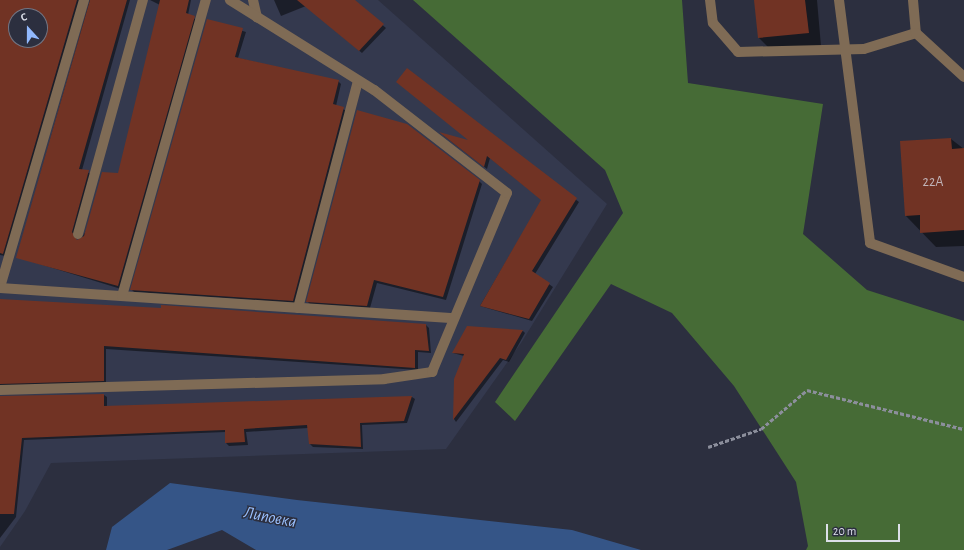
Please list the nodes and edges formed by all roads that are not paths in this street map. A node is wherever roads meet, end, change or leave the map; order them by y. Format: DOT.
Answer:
graph roads {
  1 [pos="84,0"];
  2 [pos="143,0"];
  3 [pos="206,0"];
  4 [pos="230,0"];
  5 [pos="253,0"];
  6 [pos="710,0"];
  7 [pos="839,0"];
  8 [pos="913,0"];
  9 [pos="257,18"];
  10 [pos="916,33"];
  11 [pos="846,50"];
  12 [pos="964,77"];
  13 [pos="358,80"];
  14 [pos="78,234"];
  15 [pos="964,277"];
  16 [pos="122,296"];
  17 [pos="298,308"];
  18 [pos="454,318"];
  19 [pos="0,390"];
  1 -- 16 [label="lane"];
  2 -- 14 [label="lane"];
  3 -- 16 [label="lane"];
  4 -- 9 [label="lane"];
  5 -- 9 [label="lane"];
  6 -- 11 [label="lane"];
  7 -- 11 [label="lane"];
  8 -- 10 [label="lane"];
  9 -- 13 [label="lane"];
  10 -- 11 [label="lane"];
  10 -- 12 [label="lane"];
  11 -- 15 [label="lane"];
  13 -- 17 [label="lane"];
  13 -- 18 [label="lane"];
  16 -- 17 [label="lane"];
  17 -- 18 [label="lane"];
  18 -- 19 [label="lane"];
}
